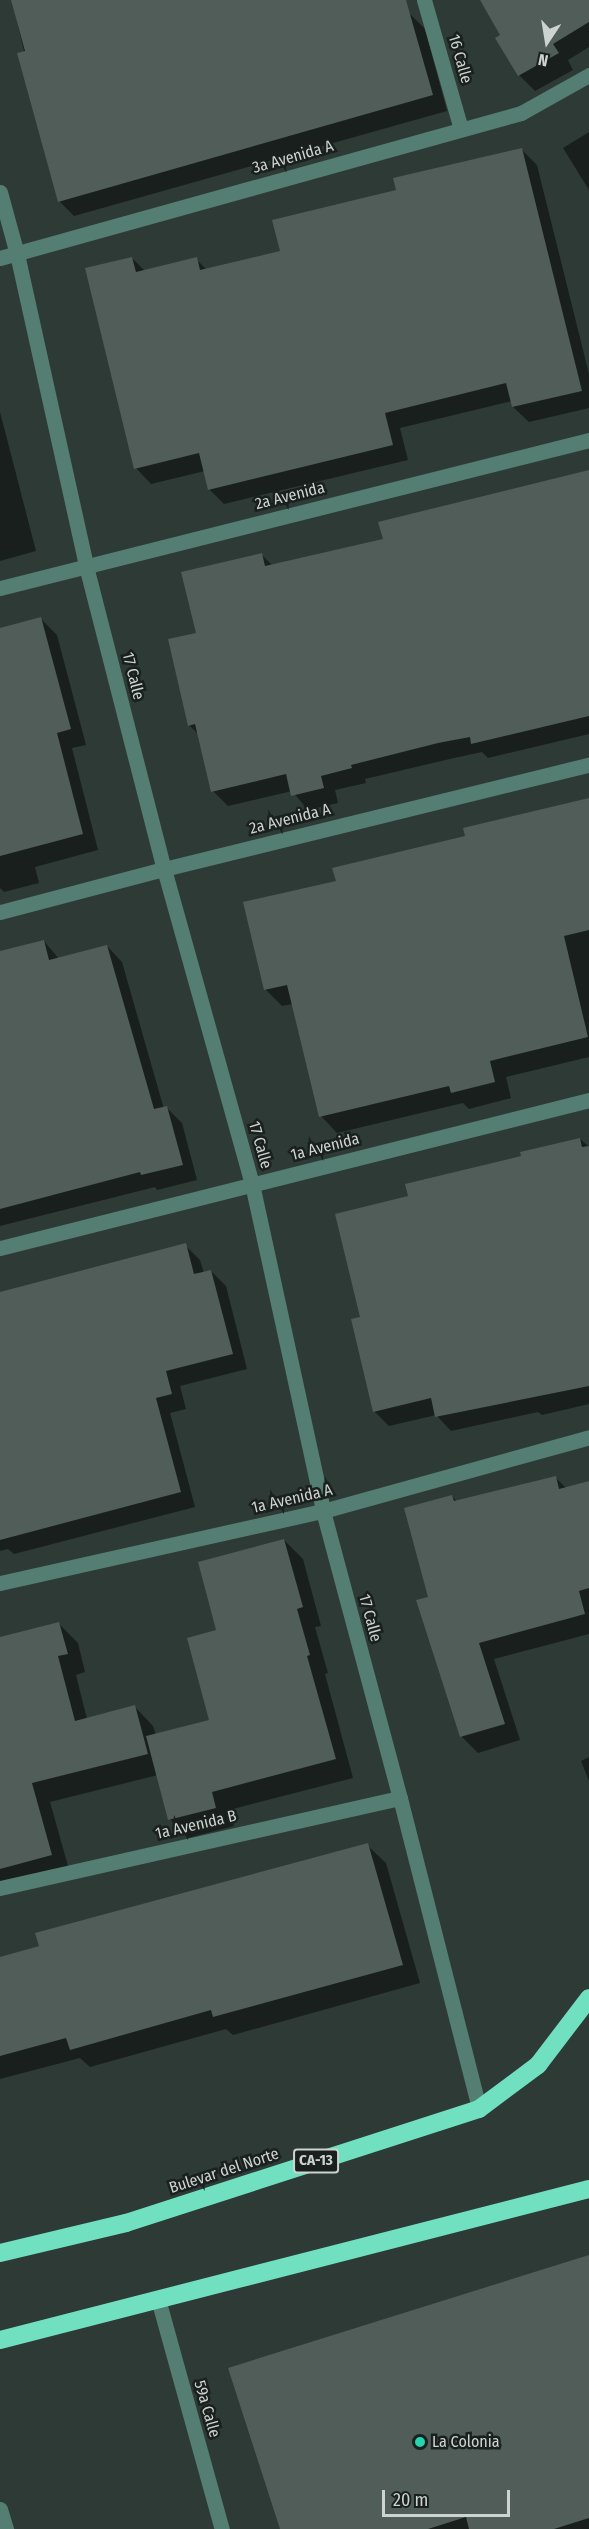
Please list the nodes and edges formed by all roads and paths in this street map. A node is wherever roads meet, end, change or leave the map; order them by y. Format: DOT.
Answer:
graph roads {
  1 [pos="424,0"];
  2 [pos="589,75"];
  3 [pos="460,129"];
  4 [pos="0,192"];
  5 [pos="16,254"];
  6 [pos="0,258"];
  7 [pos="589,440"];
  8 [pos="86,566"];
  9 [pos="0,588"];
  10 [pos="589,765"];
  11 [pos="164,869"];
  12 [pos="0,912"];
  13 [pos="589,1100"];
  14 [pos="252,1184"];
  15 [pos="0,1248"];
  16 [pos="589,1437"];
  17 [pos="322,1511"];
  18 [pos="0,1583"];
  19 [pos="400,1798"];
  20 [pos="0,1888"];
  21 [pos="589,1998"];
  22 [pos="479,2109"];
  23 [pos="589,2189"];
  24 [pos="0,2253"];
  25 [pos="158,2299"];
  26 [pos="0,2340"];
  27 [pos="0,2509"];
  28 [pos="6,2529"];
  29 [pos="222,2529"];
  1 -- 3 [label="street, 16 Calle"];
  2 -- 3 [label="street, 3a Avenida A"];
  3 -- 5 [label="street, 3a Avenida A"];
  4 -- 5 [label="street, 17 Calle"];
  5 -- 6 [label="street, 3a Avenida A"];
  5 -- 8 [label="street, 17 Calle"];
  7 -- 8 [label="street, 2a Avenida"];
  8 -- 9 [label="street, 2a Avenida"];
  8 -- 11 [label="street, 17 Calle"];
  10 -- 11 [label="street, 2a Avenida A"];
  11 -- 12 [label="street, 2a Avenida A"];
  11 -- 14 [label="street, 17 Calle"];
  13 -- 14 [label="street, 1a Avenida"];
  14 -- 15 [label="street, 1a Avenida"];
  14 -- 17 [label="street, 17 Calle"];
  16 -- 17 [label="street, 1a Avenida A"];
  17 -- 18 [label="street, 1a Avenida A"];
  17 -- 19 [label="street, 17 Calle"];
  19 -- 20 [label="street, 1a Avenida B"];
  19 -- 22 [label="street, 17 Calle"];
  21 -- 22 [label="highway, Bulevar del Norte / CA-13"];
  22 -- 24 [label="highway, Bulevar del Norte / CA-13"];
  23 -- 25 [label="highway"];
  25 -- 26 [label="highway"];
  25 -- 29 [label="street, 59a Calle"];
  27 -- 28 [label="street"];
}
